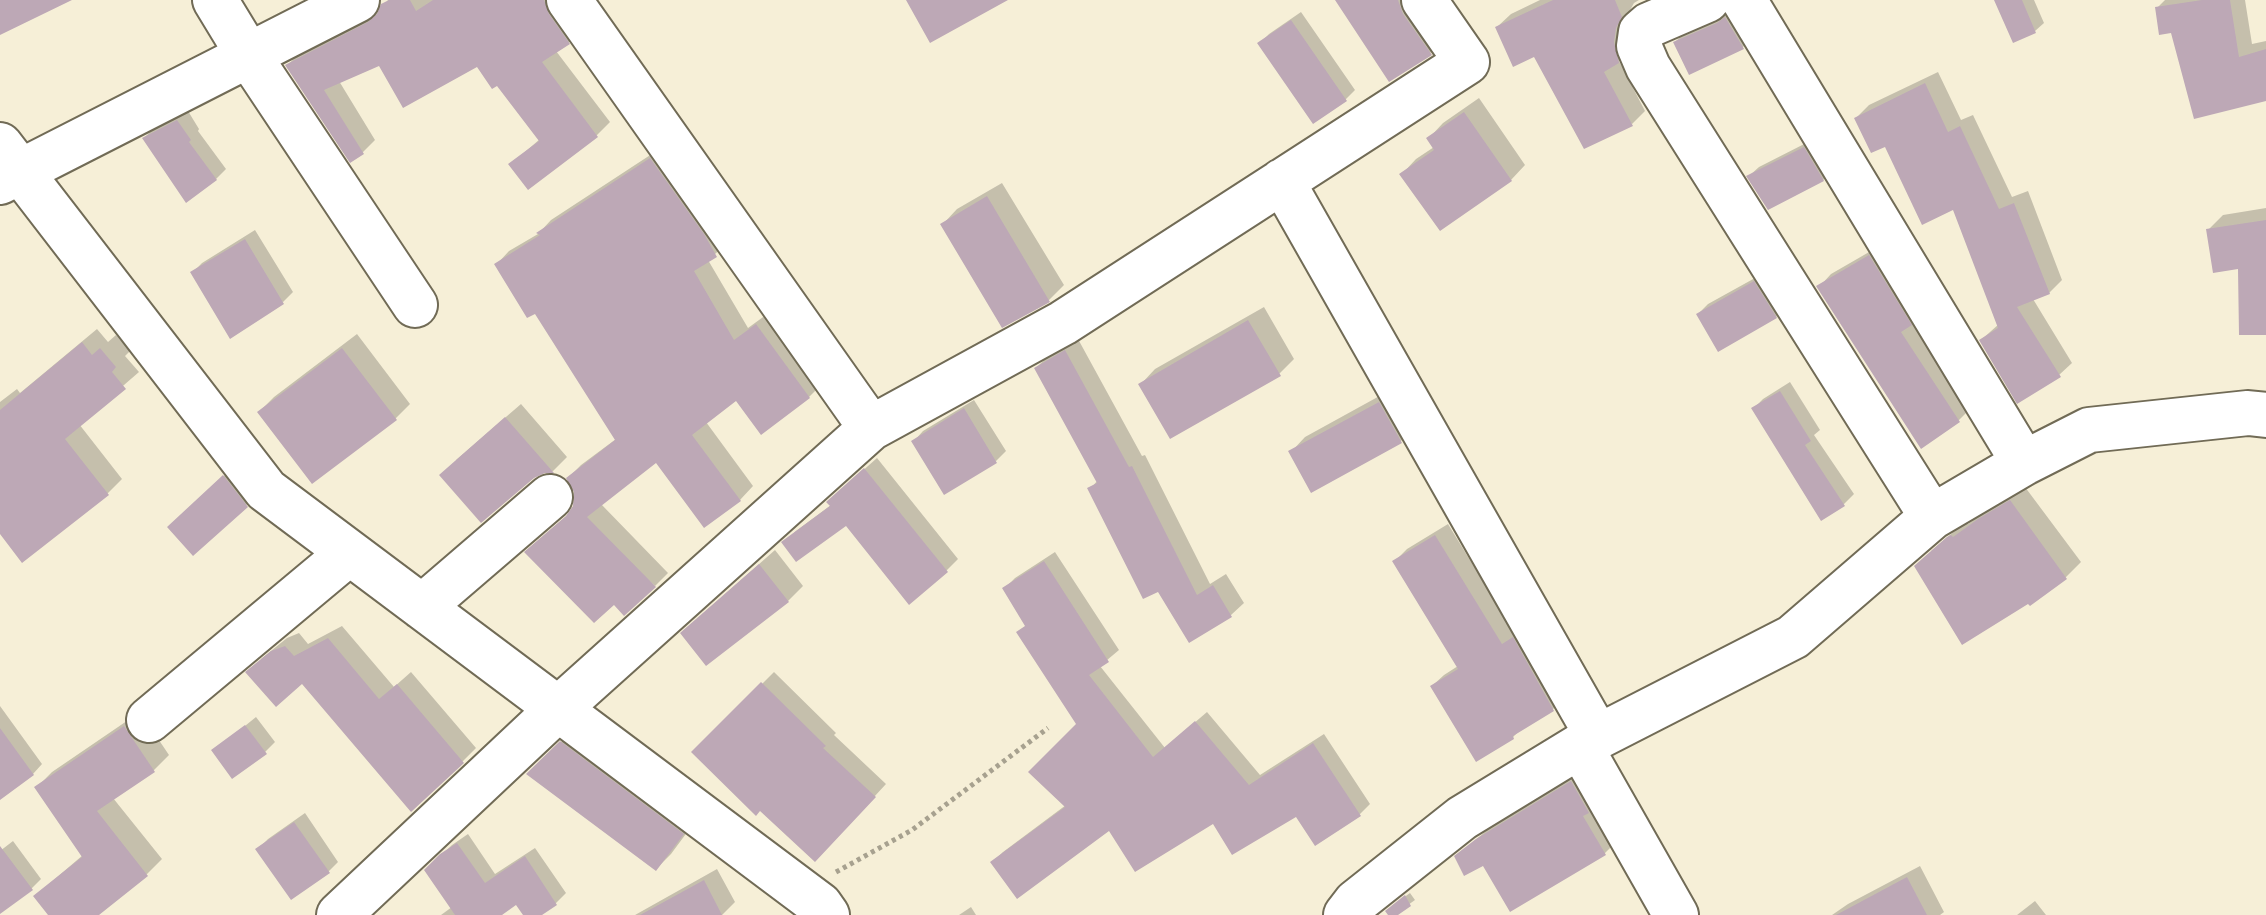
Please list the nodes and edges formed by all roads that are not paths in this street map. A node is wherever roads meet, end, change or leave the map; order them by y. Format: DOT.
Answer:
graph roads {
  1 [pos="215,0"];
  2 [pos="357,0"];
  3 [pos="569,0"];
  4 [pos="1424,0"];
  5 [pos="1707,0"];
  6 [pos="1744,0"];
  7 [pos="249,56"];
  8 [pos="6,166"];
  9 [pos="1282,181"];
  10 [pos="415,305"];
  11 [pos="2266,415"];
  12 [pos="871,428"];
  13 [pos="2024,463"];
  14 [pos="550,497"];
  15 [pos="1932,517"];
  16 [pos="349,553"];
  17 [pos="422,607"];
  18 [pos="558,709"];
  19 [pos="149,720"];
  20 [pos="1589,742"];
  21 [pos="824,910"];
  22 [pos="339,915"];
  23 [pos="1346,915"];
  24 [pos="1676,915"];
  1 -- 7 [label="street"];
  2 -- 7 [label="street"];
  3 -- 12 [label="street"];
  4 -- 9 [label="street"];
  5 -- 15 [label="street"];
  6 -- 13 [label="street"];
  7 -- 8 [label="street"];
  7 -- 10 [label="street"];
  8 -- 16 [label="street"];
  9 -- 12 [label="street"];
  9 -- 20 [label="street"];
  11 -- 13 [label="street"];
  12 -- 18 [label="street"];
  13 -- 15 [label="street"];
  14 -- 17 [label="street"];
  15 -- 20 [label="street"];
  16 -- 17 [label="street"];
  16 -- 19 [label="street"];
  17 -- 18 [label="street"];
  18 -- 21 [label="street"];
  18 -- 22 [label="street"];
  20 -- 23 [label="street"];
  20 -- 24 [label="street"];
}
